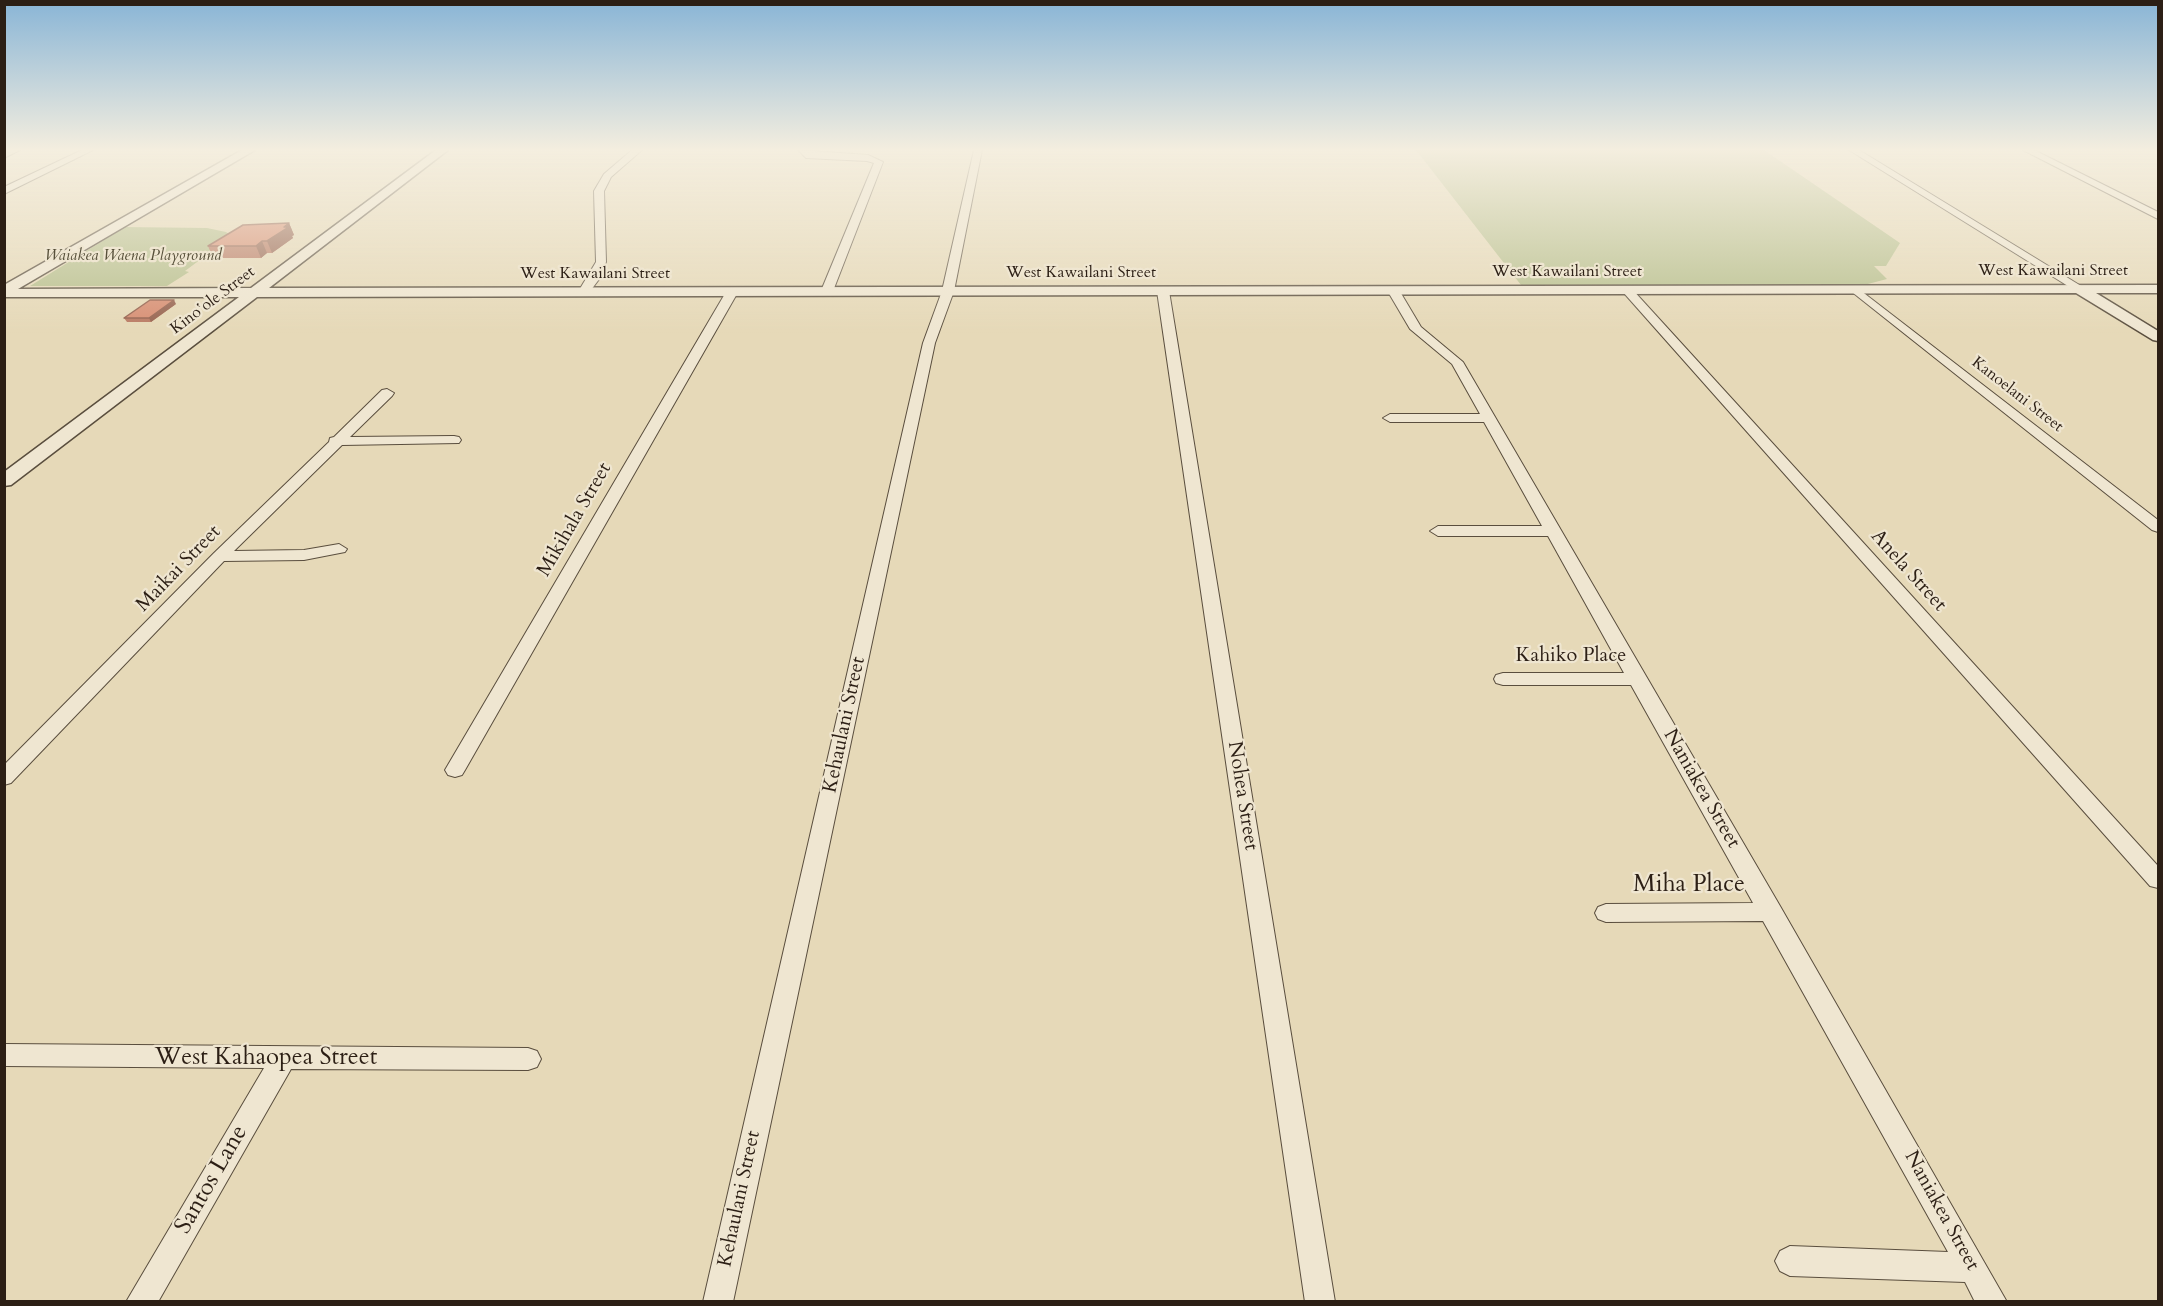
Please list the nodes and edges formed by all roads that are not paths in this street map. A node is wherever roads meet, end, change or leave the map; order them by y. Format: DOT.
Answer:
graph roads {
  1 [pos="144,211"];
  2 [pos="362,211"];
  3 [pos="600,211"];
  4 [pos="859,211"];
  5 [pos="965,211"];
  6 [pos="1953,211"];
  7 [pos="2080,289"];
  8 [pos="2158,289"];
  9 [pos="1393,290"];
  10 [pos="1627,290"];
  11 [pos="1856,290"];
  12 [pos="827,291"];
  13 [pos="948,291"];
  14 [pos="1163,291"];
  15 [pos="4,292"];
  16 [pos="254,292"];
  17 [pos="584,292"];
  18 [pos="732,292"];
  19 [pos="2158,337"];
  20 [pos="387,393"];
  21 [pos="1390,418"];
  22 [pos="1491,418"];
  23 [pos="454,440"];
  24 [pos="335,441"];
  25 [pos="4,481"];
  26 [pos="2158,527"];
  27 [pos="1438,531"];
  28 [pos="1555,531"];
  29 [pos="339,549"];
  30 [pos="220,556"];
  31 [pos="1503,679"];
  32 [pos="1639,679"];
  33 [pos="455,770"];
  34 [pos="4,778"];
  35 [pos="2158,880"];
  36 [pos="1606,912"];
  37 [pos="1772,912"];
  38 [pos="4,1055"];
  39 [pos="283,1059"];
  40 [pos="528,1059"];
  41 [pos="1790,1261"];
  42 [pos="1973,1268"];
  43 [pos="141,1302"];
  44 [pos="718,1302"];
  45 [pos="1320,1302"];
  46 [pos="1992,1302"];
  1 -- 15 [label="street"];
  2 -- 16 [label="street, Kinoʻole Street"];
  3 -- 17 [label="street"];
  4 -- 12 [label="street"];
  5 -- 13 [label="street, Kehaulani Street"];
  6 -- 7 [label="street"];
  7 -- 8 [label="street, West Kawailani Street"];
  7 -- 11 [label="street, West Kawailani Street"];
  7 -- 19 [label="street"];
  9 -- 10 [label="street, West Kawailani Street"];
  9 -- 14 [label="street, West Kawailani Street"];
  9 -- 22 [label="street, Naniakea Street"];
  10 -- 11 [label="street, West Kawailani Street"];
  10 -- 35 [label="street, Anela Street"];
  11 -- 26 [label="street, Kanoelani Street"];
  12 -- 13 [label="street, West Kawailani Street"];
  12 -- 18 [label="street, West Kawailani Street"];
  13 -- 14 [label="street, West Kawailani Street"];
  13 -- 44 [label="street, Kehaulani Street"];
  14 -- 45 [label="street, Nohea Street"];
  15 -- 16 [label="street, West Kawailani Street"];
  16 -- 17 [label="street, West Kawailani Street"];
  16 -- 25 [label="street, Kinoʻole Street"];
  17 -- 18 [label="street, West Kawailani Street"];
  18 -- 33 [label="street, Mikihala Street"];
  20 -- 24 [label="street, Maikai Street"];
  21 -- 22 [label="street"];
  22 -- 28 [label="street, Naniakea Street"];
  23 -- 24 [label="street"];
  24 -- 30 [label="street, Maikai Street"];
  27 -- 28 [label="street"];
  28 -- 32 [label="street, Naniakea Street"];
  29 -- 30 [label="street"];
  30 -- 34 [label="street, Maikai Street"];
  31 -- 32 [label="street, Kahiko Place"];
  32 -- 37 [label="street, Naniakea Street"];
  36 -- 37 [label="street, Miha Place"];
  37 -- 42 [label="street, Naniakea Street"];
  38 -- 39 [label="street, West Kahaopea Street"];
  39 -- 40 [label="street, West Kahaopea Street"];
  39 -- 43 [label="street, Santos Lane"];
  41 -- 42 [label="street"];
  42 -- 46 [label="street, Naniakea Street"];
}
